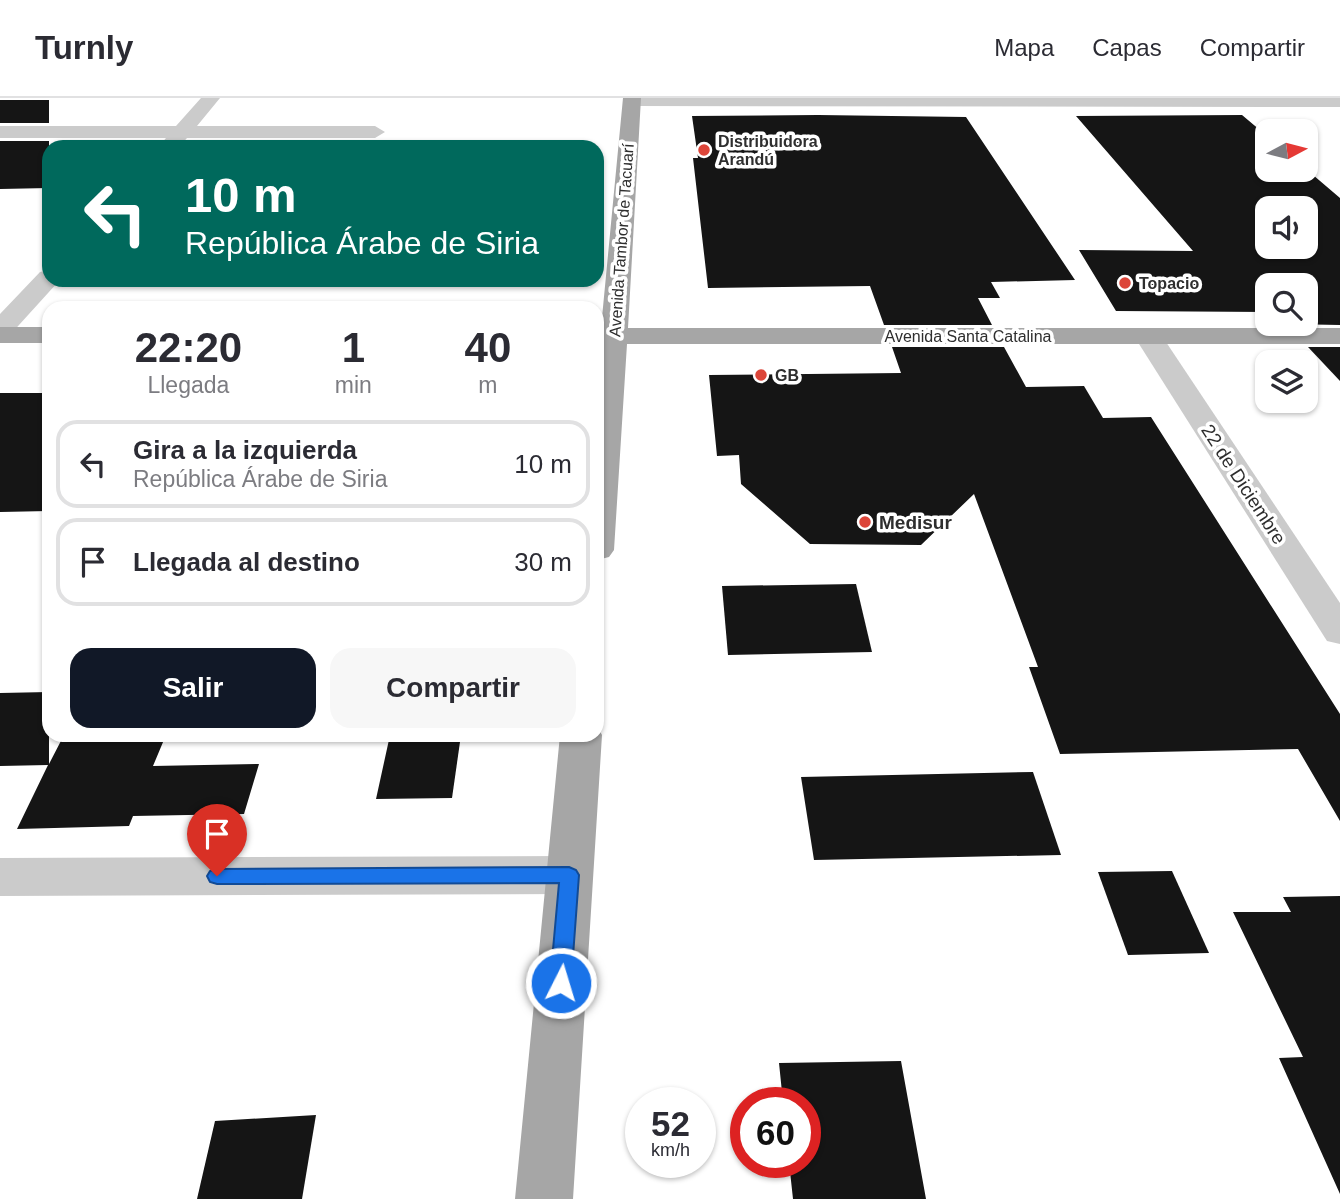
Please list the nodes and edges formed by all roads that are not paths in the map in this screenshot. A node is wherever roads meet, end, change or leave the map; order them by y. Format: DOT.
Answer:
graph roads {
  1 [pos="211,98"];
  2 [pos="632,99"];
  3 [pos="1340,102"];
  4 [pos="0,132"];
  5 [pos="182,132"];
  6 [pos="375,132"];
  7 [pos="175,140"];
  8 [pos="42,285"];
  9 [pos="0,333"];
  10 [pos="42,335"];
  11 [pos="606,336"];
  12 [pos="1148,336"];
  13 [pos="1340,336"];
  14 [pos="604,384"];
  15 [pos="1340,632"];
  16 [pos="580,742"];
  17 [pos="569,875"];
  18 [pos="0,877"];
  19 [pos="544,1199"];
  1 -- 5 [label="street"];
  2 -- 3 [label="street"];
  2 -- 11 [label="main road, Avenida Tambor de Tacuarí"];
  4 -- 5 [label="street"];
  5 -- 6 [label="street"];
  5 -- 7 [label="street"];
  8 -- 9 [label="street"];
  9 -- 10 [label="main road"];
  11 -- 12 [label="main road, Avenida Santa Catalina"];
  11 -- 14 [label="main road, Avenida Tambor de Tacuarí"];
  12 -- 13 [label="main road, Avenida Santa Catalina"];
  12 -- 15 [label="street, 22 de Diciembre"];
  16 -- 17 [label="main road"];
  17 -- 18 [label="street"];
  17 -- 19 [label="main road"];
}
